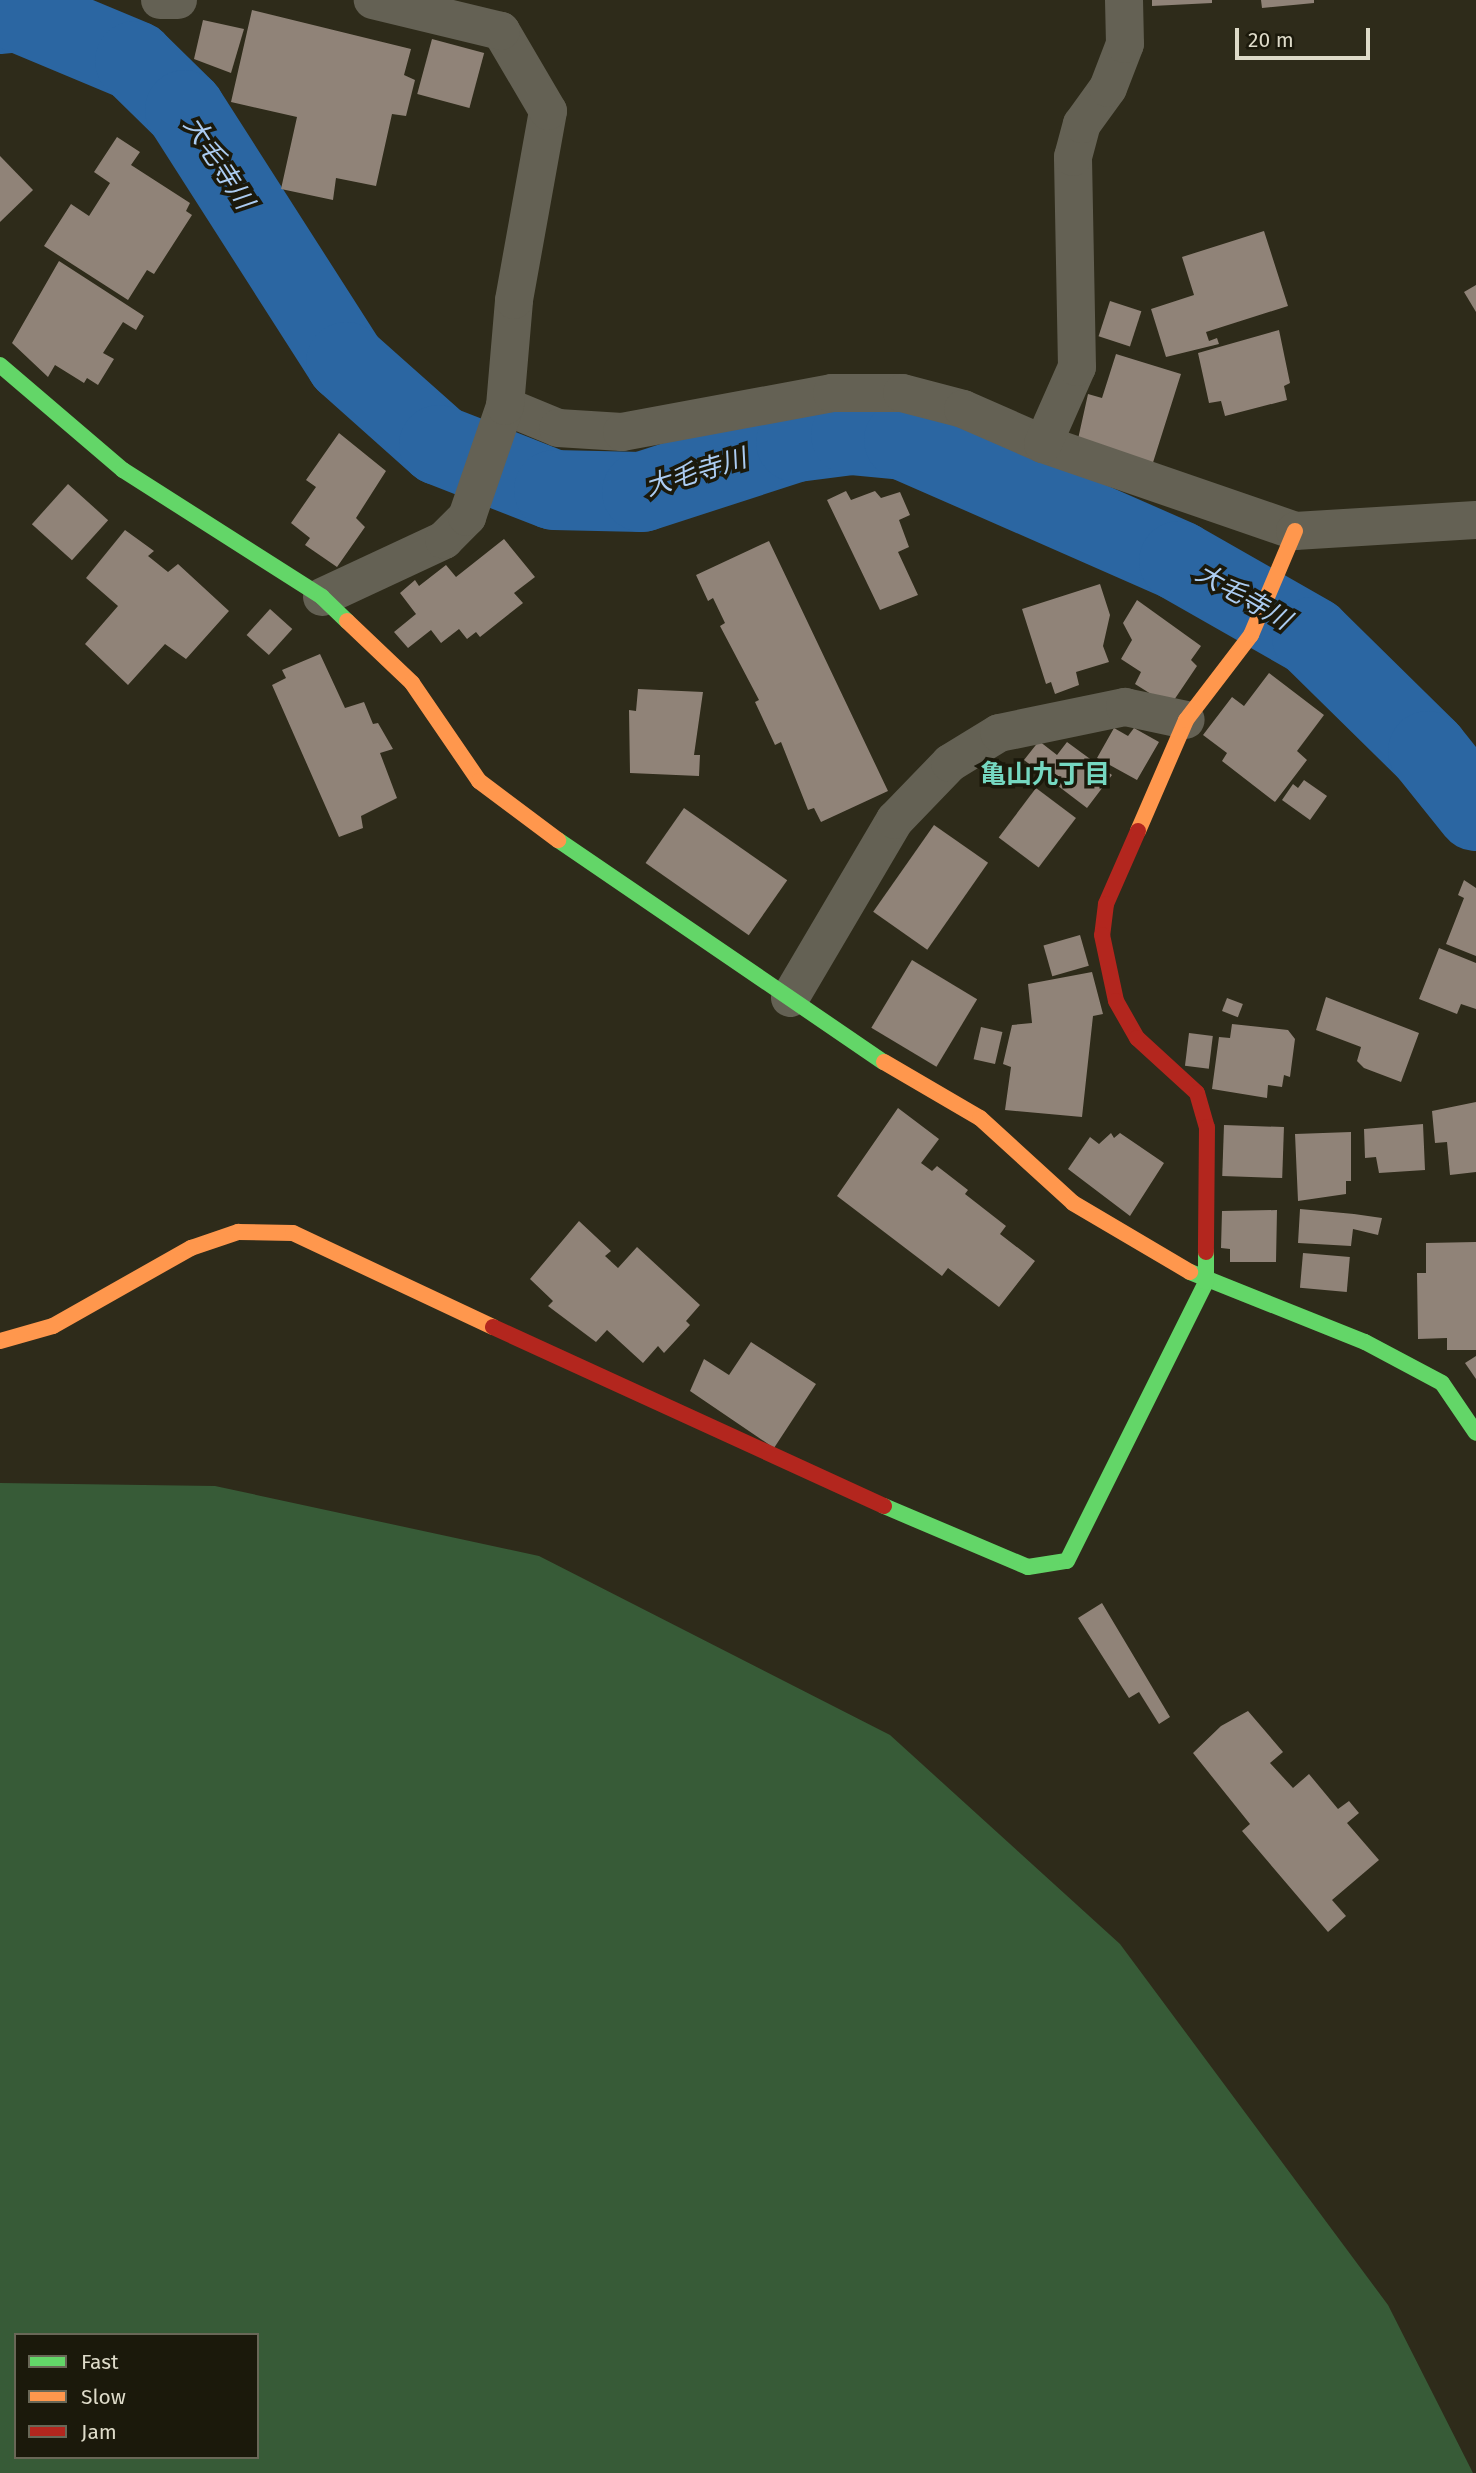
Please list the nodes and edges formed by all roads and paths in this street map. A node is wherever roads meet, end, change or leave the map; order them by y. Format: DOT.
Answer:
graph roads {
  1 [pos="160,0"];
  2 [pos="177,0"];
  3 [pos="373,0"];
  4 [pos="1124,0"];
  5 [pos="0,365"];
  6 [pos="502,414"];
  7 [pos="1043,444"];
  8 [pos="1476,520"];
  9 [pos="1296,531"];
  10 [pos="322,597"];
  11 [pos="1186,720"];
  12 [pos="790,998"];
  13 [pos="1206,1282"];
  14 [pos="0,1341"];
  15 [pos="1476,1433"];
  1 -- 2 [label="street"];
  3 -- 6 [label="street"];
  4 -- 7 [label="street"];
  5 -- 10 [label="street"];
  6 -- 7 [label="street"];
  6 -- 10 [label="street"];
  7 -- 9 [label="street"];
  8 -- 9 [label="street"];
  9 -- 11 [label="street"];
  10 -- 12 [label="street"];
  11 -- 12 [label="street"];
  11 -- 13 [label="street"];
  12 -- 13 [label="street"];
  13 -- 14 [label="street"];
  13 -- 15 [label="street"];
}
